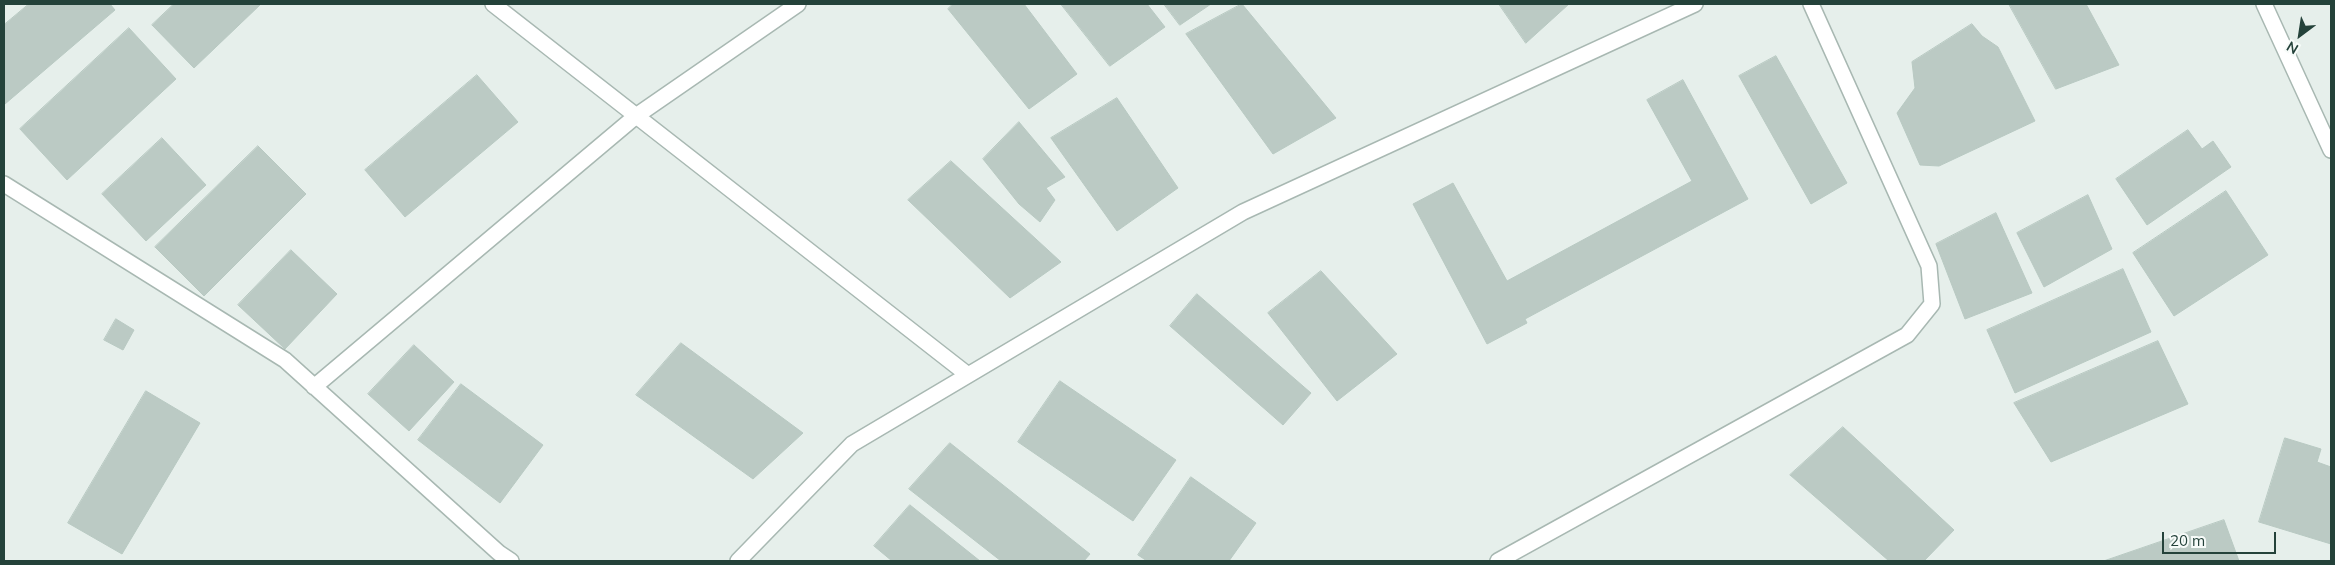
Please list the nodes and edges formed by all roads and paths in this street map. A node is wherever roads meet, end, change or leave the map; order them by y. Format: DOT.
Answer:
graph roads {
  1 [pos="493,4"];
  2 [pos="798,4"];
  3 [pos="1695,4"];
  4 [pos="1811,4"];
  5 [pos="2264,4"];
  6 [pos="636,116"];
  7 [pos="2331,150"];
  8 [pos="4,184"];
  9 [pos="968,375"];
  10 [pos="314,386"];
  11 [pos="511,561"];
  12 [pos="738,561"];
  13 [pos="1498,561"];
  1 -- 6 [label="street"];
  2 -- 6 [label="street"];
  3 -- 9 [label="street"];
  4 -- 13 [label="street"];
  5 -- 7 [label="street"];
  6 -- 9 [label="street"];
  6 -- 10 [label="street"];
  8 -- 10 [label="street"];
  9 -- 12 [label="street"];
  10 -- 11 [label="street"];
}
